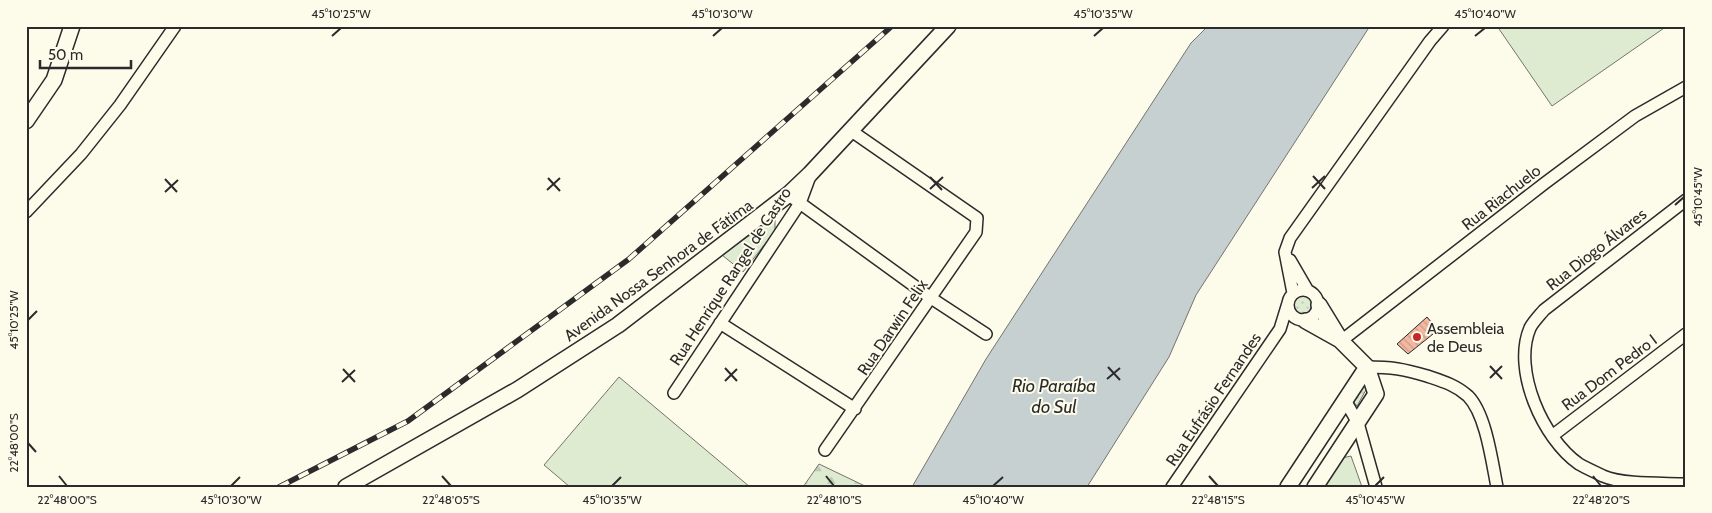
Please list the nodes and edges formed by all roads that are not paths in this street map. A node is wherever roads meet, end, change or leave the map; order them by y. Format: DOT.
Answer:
graph roads {
  1 [pos="72,26"];
  2 [pos="175,26"];
  3 [pos="948,26"];
  4 [pos="1443,26"];
  5 [pos="1686,86"];
  6 [pos="26,121"];
  7 [pos="850,130"];
  8 [pos="794,198"];
  9 [pos="1686,200"];
  10 [pos="26,212"];
  11 [pos="1286,252"];
  12 [pos="1308,291"];
  13 [pos="931,298"];
  14 [pos="1291,298"];
  15 [pos="1319,305"];
  16 [pos="1302,320"];
  17 [pos="720,323"];
  18 [pos="1280,329"];
  19 [pos="986,334"];
  20 [pos="1686,334"];
  21 [pos="1342,341"];
  22 [pos="1367,367"];
  23 [pos="674,393"];
  24 [pos="1346,402"];
  25 [pos="855,409"];
  26 [pos="1358,423"];
  27 [pos="1552,436"];
  28 [pos="825,450"];
  29 [pos="1680,483"];
  30 [pos="346,487"];
  31 [pos="1172,487"];
  32 [pos="1288,487"];
  33 [pos="1315,487"];
  34 [pos="1376,487"];
  35 [pos="1497,487"];
  1 -- 6 [label="street"];
  2 -- 10 [label="street"];
  3 -- 7 [label="street, Avenida Nossa Senhora de Fátima"];
  4 -- 11 [label="street"];
  5 -- 21 [label="street, Rua Riachuelo"];
  7 -- 8 [label="street, Avenida Nossa Senhora de Fátima"];
  7 -- 13 [label="street, Rua Darwin Felix"];
  8 -- 13 [label="street"];
  8 -- 17 [label="street, Rua Henrique Rangel de Castro"];
  8 -- 30 [label="street, Avenida Nossa Senhora de Fátima"];
  9 -- 27 [label="street, Rua Diogo Álvares"];
  11 -- 12 [label="street"];
  11 -- 14 [label="street"];
  12 -- 14 [label="street"];
  12 -- 15 [label="street"];
  13 -- 19 [label="street"];
  13 -- 25 [label="street, Rua Darwin Felix"];
  14 -- 16 [label="street"];
  14 -- 18 [label="street"];
  15 -- 16 [label="street"];
  15 -- 21 [label="street"];
  16 -- 18 [label="street"];
  16 -- 21 [label="street"];
  17 -- 23 [label="street, Rua Henrique Rangel de Castro"];
  17 -- 25 [label="street"];
  18 -- 31 [label="street, Rua Eufrásio Fernandes"];
  20 -- 27 [label="street, Rua Dom Pedro I"];
  21 -- 22 [label="street"];
  22 -- 24 [label="street"];
  22 -- 26 [label="street"];
  22 -- 35 [label="street"];
  24 -- 26 [label="street"];
  24 -- 32 [label="street"];
  25 -- 28 [label="street, Rua Darwin Felix"];
  26 -- 33 [label="street"];
  26 -- 34 [label="street"];
  27 -- 29 [label="street"];
}
